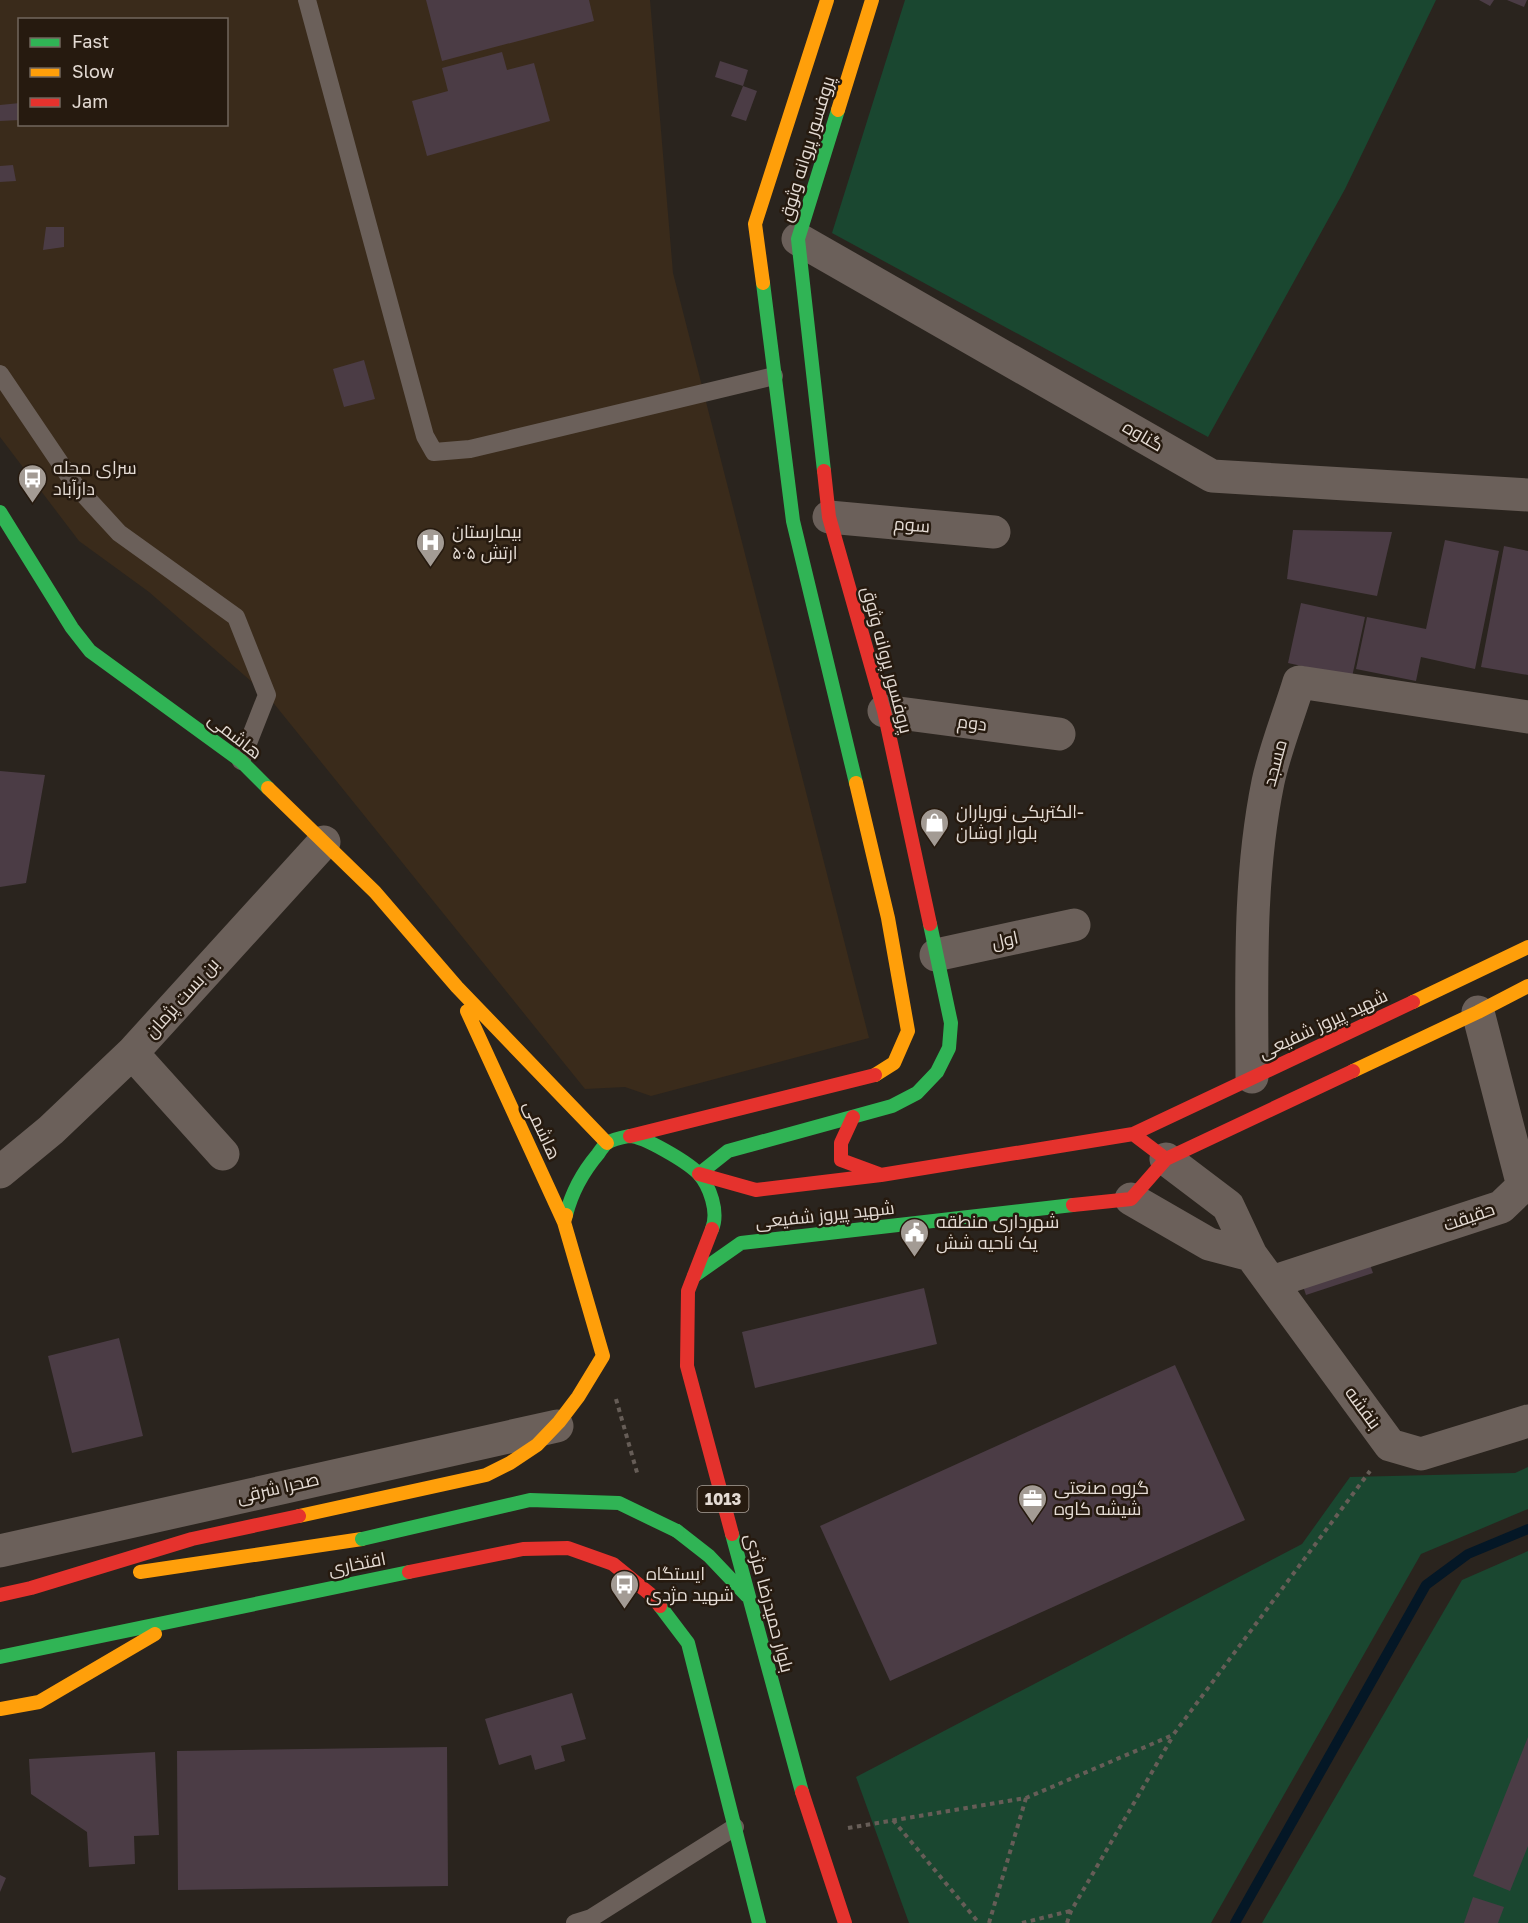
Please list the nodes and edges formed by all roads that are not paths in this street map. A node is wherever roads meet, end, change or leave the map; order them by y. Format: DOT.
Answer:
graph roads {
  1 [pos="307,0"];
  2 [pos="827,0"];
  3 [pos="872,0"];
  4 [pos="793,238"];
  5 [pos="0,374"];
  6 [pos="779,375"];
  7 [pos="1528,495"];
  8 [pos="0,512"];
  9 [pos="811,519"];
  10 [pos="994,532"];
  11 [pos="879,712"];
  12 [pos="1528,717"];
  13 [pos="1059,734"];
  14 [pos="241,761"];
  15 [pos="324,842"];
  16 [pos="1074,925"];
  17 [pos="1528,947"];
  18 [pos="936,955"];
  19 [pos="1528,986"];
  20 [pos="457,987"];
  21 [pos="1472,992"];
  22 [pos="132,1053"];
  23 [pos="1252,1077"];
  24 [pos="853,1117"];
  25 [pos="1133,1134"];
  26 [pos="630,1136"];
  27 [pos="607,1143"];
  28 [pos="223,1154"];
  29 [pos="1166,1159"];
  30 [pos="0,1172"];
  31 [pos="699,1174"];
  32 [pos="881,1175"];
  33 [pos="1131,1199"];
  34 [pos="564,1222"];
  35 [pos="1251,1255"];
  36 [pos="694,1276"];
  37 [pos="1272,1282"];
  38 [pos="1528,1421"];
  39 [pos="557,1426"];
  40 [pos="0,1551"];
  41 [pos="32,1588"];
  42 [pos="0,1595"];
  43 [pos="750,1599"];
  44 [pos="182,1618"];
  45 [pos="0,1657"];
  46 [pos="0,1709"];
  47 [pos="735,1827"];
  48 [pos="575,1923"];
  49 [pos="759,1923"];
  50 [pos="845,1923"];
  1 -- 6 [label="lane"];
  2 -- 6 [label="main road, پروفسور پروانه وثوق"];
  3 -- 4 [label="main road, پروفسور پروانه وثوق"];
  4 -- 7 [label="street, گناوه"];
  4 -- 9 [label="main road, پروفسور پروانه وثوق"];
  5 -- 14 [label="lane"];
  6 -- 9 [label="main road, پروفسور پروانه وثوق"];
  8 -- 14 [label="main road, هاشمی"];
  9 -- 10 [label="street, سوم"];
  9 -- 11 [label="main road, پروفسور پروانه وثوق"];
  9 -- 26 [label="main road, پروفسور پروانه وثوق"];
  11 -- 13 [label="street, دوم"];
  11 -- 18 [label="main road, پروفسور پروانه وثوق"];
  12 -- 23 [label="street, مسجد"];
  14 -- 15 [label="main road, هاشمی"];
  15 -- 20 [label="main road, هاشمی"];
  15 -- 22 [label="street, بن بست پژمان"];
  16 -- 18 [label="street, اول"];
  17 -- 21 [label="main road, شهید پیروز شفیعی"];
  18 -- 24 [label="main road, پروفسور پروانه وثوق"];
  19 -- 21 [label="main road, شهید پیروز شفیعی"];
  20 -- 27 [label="main road, هاشمی"];
  20 -- 34 [label="main road, هاشمی"];
  21 -- 23 [label="main road, شهید پیروز شفیعی"];
  21 -- 29 [label="main road, شهید پیروز شفیعی"];
  21 -- 37 [label="street, حقیقت"];
  22 -- 28 [label="street, بن بست پژمان"];
  22 -- 30 [label="street"];
  23 -- 25 [label="main road, شهید پیروز شفیعی"];
  24 -- 31 [label="main road, پروفسور پروانه وثوق"];
  24 -- 32 [label="main road"];
  25 -- 29 [label="main road"];
  25 -- 32 [label="main road, شهید پیروز شفیعی"];
  26 -- 27 [label="main road"];
  26 -- 31 [label="main road, بلوار حمیدرضا مژدی / 1013"];
  27 -- 34 [label="main road"];
  29 -- 33 [label="main road, شهید پیروز شفیعی"];
  29 -- 35 [label="street"];
  31 -- 32 [label="main road, شهید پیروز شفیعی"];
  31 -- 36 [label="main road, بلوار حمیدرضا مژدی / 1013"];
  33 -- 35 [label="street"];
  33 -- 36 [label="main road, شهید پیروز شفیعی"];
  34 -- 39 [label="main road"];
  35 -- 37 [label="street, بنفشه"];
  36 -- 43 [label="main road, بلوار حمیدرضا مژدی / 1013"];
  37 -- 38 [label="street, بنفشه"];
  39 -- 40 [label="street, صحرا شرقی"];
  39 -- 41 [label="main road"];
  41 -- 42 [label="main road"];
  41 -- 43 [label="main road, bridge"];
  43 -- 50 [label="main road, بلوار حمیدرضا مژدی / 1013"];
  44 -- 45 [label="main road, افتخاری"];
  44 -- 46 [label="main road"];
  44 -- 47 [label="main road, افتخاری"];
  47 -- 48 [label="lane"];
  47 -- 49 [label="main road"];
}
